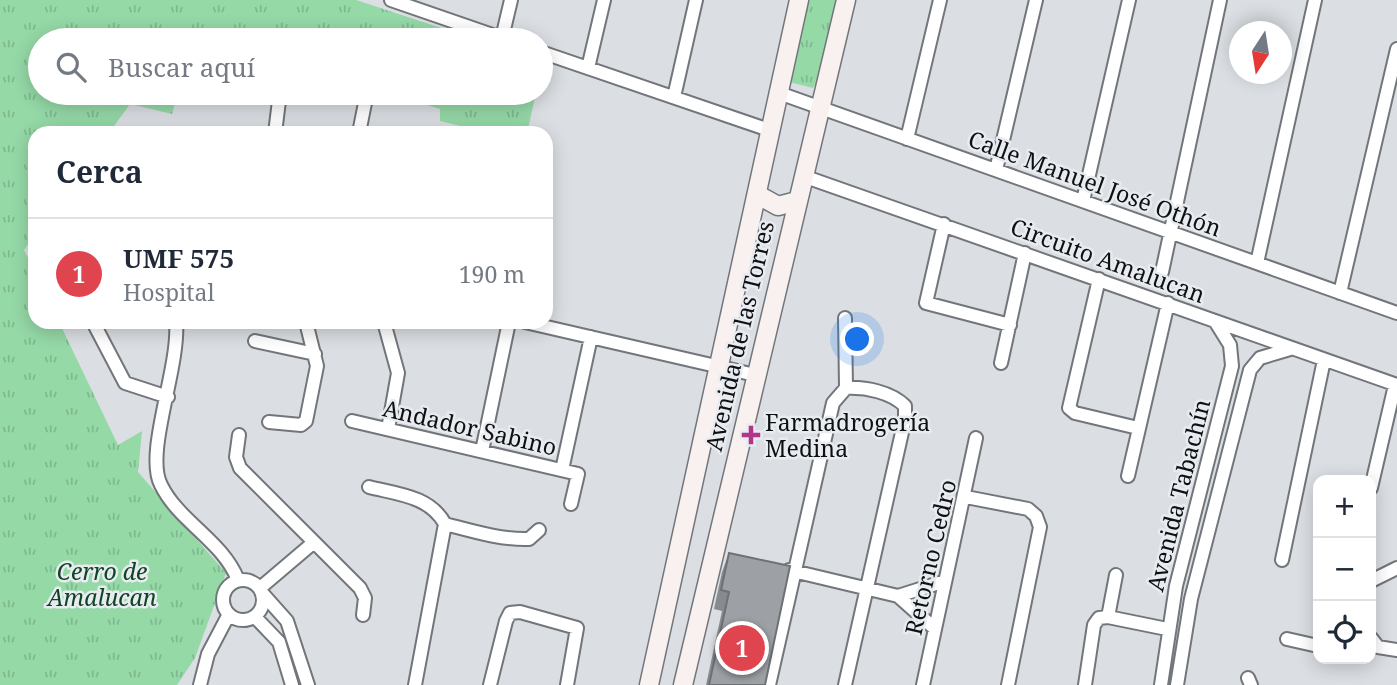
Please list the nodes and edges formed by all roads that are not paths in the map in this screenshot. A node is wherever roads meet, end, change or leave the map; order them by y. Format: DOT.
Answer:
graph roads {
  1 [pos="391,0"];
  2 [pos="511,0"];
  3 [pos="604,0"];
  4 [pos="696,0"];
  5 [pos="799,0"];
  6 [pos="846,0"];
  7 [pos="940,0"];
  8 [pos="1036,0"];
  9 [pos="1129,0"];
  10 [pos="1220,0"];
  11 [pos="1315,0"];
  12 [pos="418,5"];
  13 [pos="477,28"];
  14 [pos="507,28"];
  15 [pos="1397,49"];
  16 [pos="553,56"];
  17 [pos="588,68"];
  18 [pos="779,93"];
  19 [pos="674,97"];
  20 [pos="278,105"];
  21 [pos="365,105"];
  22 [pos="820,108"];
  23 [pos="276,126"];
  24 [pos="360,126"];
  25 [pos="772,131"];
  26 [pos="907,139"];
  27 [pos="996,170"];
  28 [pos="803,176"];
  29 [pos="758,195"];
  30 [pos="797,201"];
  31 [pos="1083,201"];
  32 [pos="944,224"];
  33 [pos="1170,232"];
  34 [pos="1026,253"];
  35 [pos="1257,263"];
  36 [pos="1162,272"];
  37 [pos="1099,279"];
  38 [pos="1340,293"];
  39 [pos="1168,303"];
  40 [pos="1397,313"];
  41 [pos="845,318"];
  42 [pos="1214,320"];
  43 [pos="1010,325"];
  44 [pos="553,328"];
  45 [pos="97,329"];
  46 [pos="176,329"];
  47 [pos="308,329"];
  48 [pos="386,329"];
  49 [pos="508,329"];
  50 [pos="591,337"];
  51 [pos="254,341"];
  52 [pos="1292,349"];
  53 [pos="315,354"];
  54 [pos="1324,360"];
  55 [pos="1001,363"];
  56 [pos="1232,366"];
  57 [pos="719,367"];
  58 [pos="1250,370"];
  59 [pos="755,375"];
  60 [pos="1396,385"];
  61 [pos="846,388"];
  62 [pos="168,397"];
  63 [pos="352,421"];
  64 [pos="269,422"];
  65 [pos="1138,428"];
  66 [pos="388,429"];
  67 [pos="239,435"];
  68 [pos="976,438"];
  69 [pos="482,451"];
  70 [pos="562,470"];
  71 [pos="1374,475"];
  72 [pos="1128,476"];
  73 [pos="369,487"];
  74 [pos="966,497"];
  75 [pos="571,504"];
  76 [pos="445,524"];
  77 [pos="539,530"];
  78 [pos="313,543"];
  79 [pos="1282,561"];
  80 [pos="1397,568"];
  81 [pos="781,569"];
  82 [pos="794,572"];
  83 [pos="1116,575"];
  84 [pos="1376,578"];
  85 [pos="239,580"];
  86 [pos="945,581"];
  87 [pos="867,588"];
  88 [pos="262,591"];
  89 [pos="898,596"];
  90 [pos="229,614"];
  91 [pos="363,615"];
  92 [pos="255,617"];
  93 [pos="1108,617"];
  94 [pos="934,628"];
  95 [pos="1167,629"];
  96 [pos="1287,639"];
  97 [pos="1313,645"];
  98 [pos="1376,645"];
  99 [pos="1397,650"];
  100 [pos="200,685"];
  101 [pos="292,685"];
  102 [pos="308,685"];
  103 [pos="415,685"];
  104 [pos="490,685"];
  105 [pos="567,685"];
  106 [pos="649,685"];
  107 [pos="682,685"];
  108 [pos="769,685"];
  109 [pos="845,685"];
  110 [pos="923,685"];
  111 [pos="1008,685"];
  112 [pos="1085,685"];
  113 [pos="1161,685"];
  114 [pos="1177,685"];
  1 -- 12 [label="street"];
  2 -- 14 [label="street"];
  3 -- 17 [label="street"];
  4 -- 19 [label="street"];
  5 -- 18 [label="street, Avenida de las Torres"];
  6 -- 22 [label="street, Avenida de las Torres"];
  7 -- 26 [label="street"];
  8 -- 27 [label="street"];
  9 -- 31 [label="street"];
  10 -- 33 [label="street"];
  11 -- 35 [label="street"];
  12 -- 13 [label="street"];
  15 -- 38 [label="street"];
  16 -- 17 [label="street"];
  17 -- 19 [label="street"];
  18 -- 22 [label="street, Calle Manuel José Othón"];
  18 -- 25 [label="street, Avenida de las Torres"];
  19 -- 25 [label="street"];
  20 -- 23 [label="street"];
  21 -- 24 [label="street"];
  22 -- 26 [label="street, Calle Manuel José Othón"];
  22 -- 28 [label="street, Avenida de las Torres"];
  25 -- 29 [label="street, Avenida de las Torres"];
  26 -- 27 [label="street, Calle Manuel José Othón"];
  27 -- 31 [label="street, Calle Manuel José Othón"];
  28 -- 30 [label="street, Avenida de las Torres"];
  28 -- 32 [label="street, Circuito Amalucan"];
  29 -- 30 [label="street"];
  29 -- 57 [label="street, Avenida de las Torres"];
  30 -- 59 [label="street, Avenida de las Torres"];
  31 -- 33 [label="street, Calle Manuel José Othón"];
  32 -- 34 [label="street, Circuito Amalucan"];
  32 -- 43 [label="street"];
  33 -- 35 [label="street, Calle Manuel José Othón"];
  33 -- 36 [label="street"];
  34 -- 37 [label="street, Circuito Amalucan"];
  34 -- 43 [label="street"];
  35 -- 38 [label="street, Calle Manuel José Othón"];
  37 -- 39 [label="street, Circuito Amalucan"];
  37 -- 65 [label="street"];
  38 -- 40 [label="street, Calle Manuel José Othón"];
  39 -- 42 [label="street, Circuito Amalucan"];
  39 -- 65 [label="street"];
  41 -- 61 [label="street"];
  42 -- 52 [label="street, Circuito Amalucan"];
  42 -- 56 [label="street"];
  43 -- 55 [label="street"];
  44 -- 50 [label="street"];
  45 -- 62 [label="street"];
  46 -- 62 [label="street"];
  47 -- 53 [label="street"];
  48 -- 66 [label="street"];
  49 -- 69 [label="street"];
  50 -- 57 [label="street"];
  50 -- 70 [label="street"];
  51 -- 53 [label="street"];
  52 -- 54 [label="street, Circuito Amalucan"];
  52 -- 58 [label="street"];
  53 -- 64 [label="street"];
  54 -- 60 [label="street, Circuito Amalucan"];
  54 -- 79 [label="street"];
  56 -- 58 [label="street"];
  56 -- 95 [label="street, Avenida Tabachín"];
  57 -- 59 [label="street"];
  57 -- 106 [label="street, Avenida de las Torres"];
  58 -- 114 [label="street, Avenida Tabachín"];
  59 -- 107 [label="street, Avenida de las Torres"];
  60 -- 71 [label="street"];
  61 -- 82 [label="street"];
  61 -- 87 [label="street"];
  62 -- 85 [label="street"];
  63 -- 66 [label="street, Andador Sabino"];
  65 -- 72 [label="street"];
  66 -- 69 [label="street, Andador Sabino"];
  67 -- 78 [label="street"];
  68 -- 74 [label="street, Retorno Cedro"];
  69 -- 70 [label="street, Andador Sabino"];
  70 -- 75 [label="street, Andador Sabino"];
  73 -- 76 [label="street"];
  74 -- 86 [label="street, Retorno Cedro"];
  74 -- 111 [label="street"];
  76 -- 77 [label="street"];
  76 -- 103 [label="street"];
  78 -- 88 [label="street"];
  78 -- 91 [label="street"];
  80 -- 84 [label="street"];
  81 -- 82 [label="street"];
  82 -- 87 [label="street"];
  82 -- 108 [label="street"];
  83 -- 93 [label="street"];
  85 -- 88 [label="street"];
  85 -- 90 [label="street"];
  86 -- 89 [label="street"];
  86 -- 94 [label="street, Retorno Cedro"];
  87 -- 89 [label="street"];
  87 -- 109 [label="street"];
  88 -- 92 [label="street"];
  88 -- 102 [label="street"];
  89 -- 94 [label="street"];
  90 -- 92 [label="street"];
  90 -- 100 [label="street"];
  92 -- 101 [label="street"];
  93 -- 95 [label="street"];
  93 -- 112 [label="street"];
  94 -- 110 [label="street, Retorno Cedro"];
  95 -- 113 [label="street, Avenida Tabachín"];
  96 -- 97 [label="street"];
  98 -- 99 [label="street"];
  104 -- 105 [label="street"];
}
